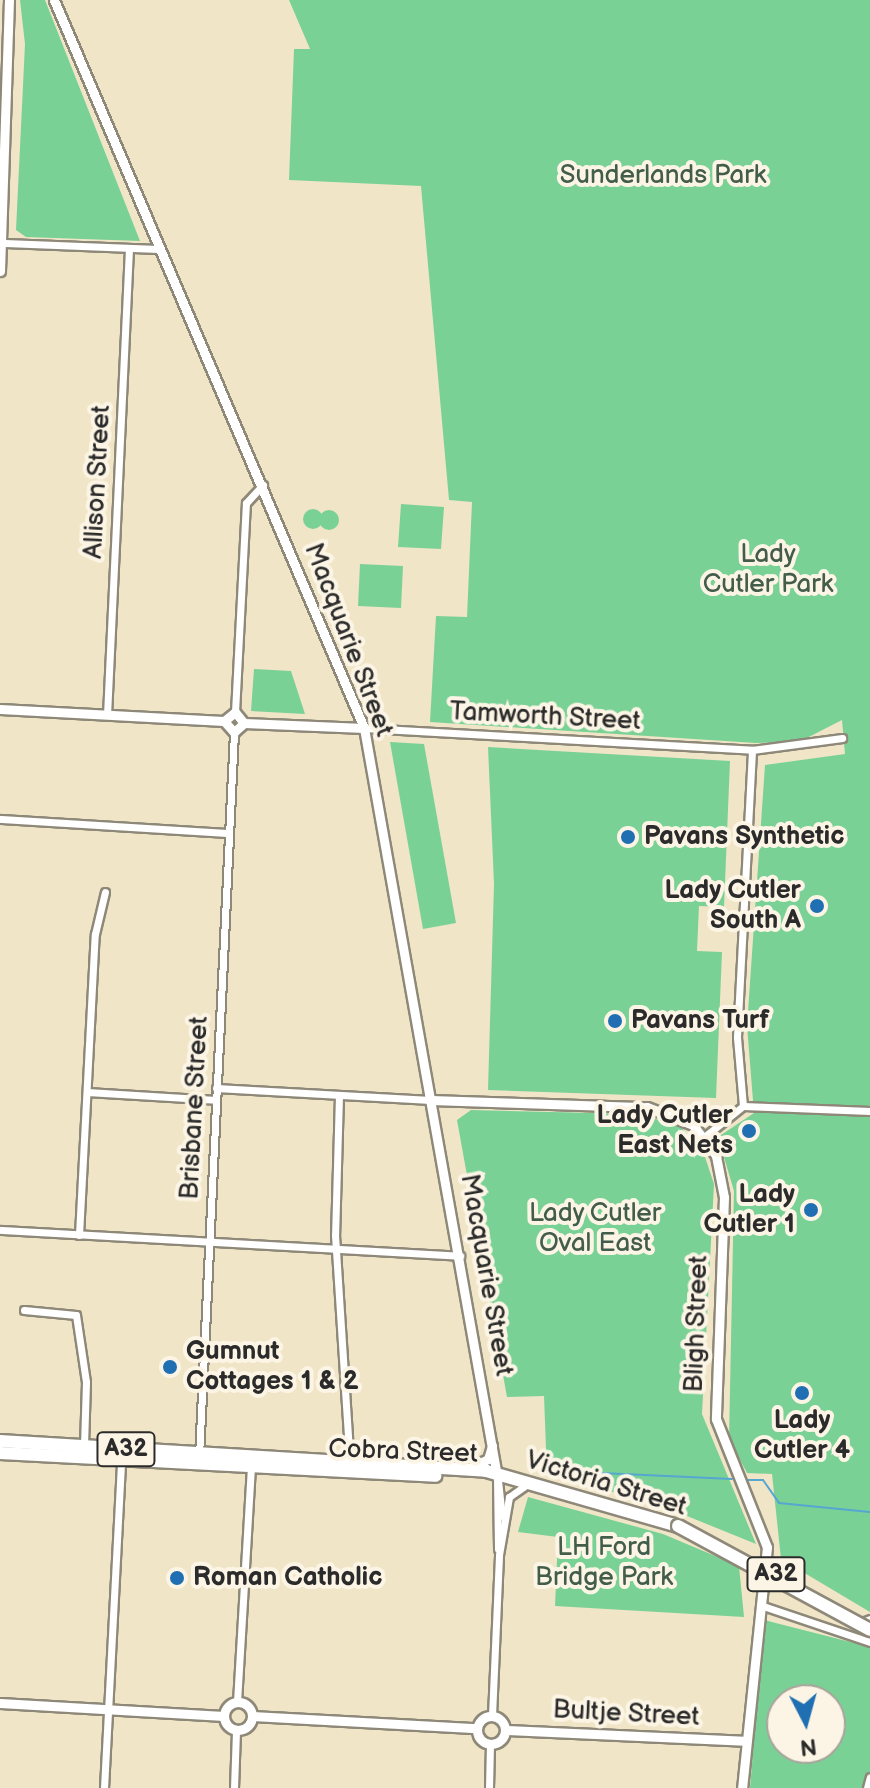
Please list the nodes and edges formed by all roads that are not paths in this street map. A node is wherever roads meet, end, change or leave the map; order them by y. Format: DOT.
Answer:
graph roads {
  1 [pos="9,0"];
  2 [pos="54,0"];
  3 [pos="5,91"];
  4 [pos="2,201"];
  5 [pos="2,243"];
  6 [pos="161,249"];
  7 [pos="129,251"];
  8 [pos="0,271"];
  9 [pos="263,485"];
  10 [pos="0,709"];
  11 [pos="235,712"];
  12 [pos="107,715"];
  13 [pos="224,721"];
  14 [pos="244,723"];
  15 [pos="364,728"];
  16 [pos="234,732"];
  17 [pos="842,738"];
  18 [pos="752,750"];
  19 [pos="0,819"];
  20 [pos="228,833"];
  21 [pos="105,892"];
  22 [pos="216,1088"];
  23 [pos="87,1092"];
  24 [pos="339,1095"];
  25 [pos="216,1100"];
  26 [pos="431,1100"];
  27 [pos="743,1106"];
  28 [pos="870,1111"];
  29 [pos="704,1137"];
  30 [pos="0,1230"];
  31 [pos="79,1235"];
  32 [pos="209,1243"];
  33 [pos="335,1251"];
  34 [pos="460,1256"];
  35 [pos="24,1310"];
  36 [pos="493,1434"];
  37 [pos="0,1441"];
  38 [pos="83,1451"];
  39 [pos="0,1453"];
  40 [pos="198,1453"];
  41 [pos="121,1454"];
  42 [pos="251,1462"];
  43 [pos="227,1466"];
  44 [pos="350,1466"];
  45 [pos="456,1469"];
  46 [pos="497,1476"];
  47 [pos="542,1484"];
  48 [pos="503,1538"];
  49 [pos="499,1555"];
  50 [pos="760,1605"];
  51 [pos="870,1619"];
  52 [pos="839,1629"];
  53 [pos="870,1630"];
  54 [pos="870,1642"];
  55 [pos="237,1702"];
  56 [pos="0,1703"];
  57 [pos="108,1709"];
  58 [pos="224,1716"];
  59 [pos="252,1716"];
  60 [pos="492,1716"];
  61 [pos="477,1728"];
  62 [pos="236,1730"];
  63 [pos="506,1730"];
  64 [pos="745,1741"];
  65 [pos="490,1744"];
  66 [pos="870,1777"];
  67 [pos="104,1788"];
  68 [pos="234,1788"];
  69 [pos="489,1788"];
  70 [pos="742,1788"];
  71 [pos="867,1788"];
  1 -- 3 [label="street"];
  2 -- 6 [label="street, Macquarie Street"];
  3 -- 4 [label="street"];
  4 -- 5 [label="street"];
  5 -- 7 [label="street"];
  5 -- 8 [label="street"];
  6 -- 7 [label="street"];
  6 -- 9 [label="street, Macquarie Street"];
  7 -- 12 [label="street, Allison Street"];
  9 -- 11 [label="street"];
  9 -- 15 [label="street, Macquarie Street"];
  10 -- 12 [label="street"];
  11 -- 13 [label="street"];
  11 -- 14 [label="street"];
  12 -- 13 [label="street"];
  13 -- 16 [label="street"];
  14 -- 15 [label="street, Tamworth Street"];
  14 -- 16 [label="street"];
  15 -- 18 [label="street, Tamworth Street"];
  15 -- 26 [label="street, Macquarie Street"];
  16 -- 20 [label="street, Brisbane Street"];
  17 -- 18 [label="street, Tamworth Street"];
  18 -- 27 [label="street"];
  19 -- 20 [label="street"];
  20 -- 22 [label="street, Brisbane Street"];
  21 -- 23 [label="street"];
  22 -- 24 [label="street"];
  22 -- 25 [label="street, Brisbane Street"];
  23 -- 25 [label="street"];
  23 -- 31 [label="street"];
  24 -- 26 [label="street"];
  24 -- 33 [label="street"];
  25 -- 32 [label="street, Brisbane Street"];
  26 -- 29 [label="street, Bligh Street"];
  26 -- 34 [label="street, Macquarie Street"];
  27 -- 28 [label="street"];
  27 -- 29 [label="street"];
  29 -- 50 [label="street, Bligh Street"];
  30 -- 31 [label="street"];
  31 -- 32 [label="street"];
  32 -- 33 [label="street"];
  32 -- 40 [label="street, Brisbane Street"];
  33 -- 34 [label="street"];
  33 -- 44 [label="street"];
  34 -- 36 [label="street, Macquarie Street"];
  35 -- 38 [label="street"];
  36 -- 45 [label="street"];
  36 -- 46 [label="street, Macquarie Street"];
  37 -- 38 [label="highway, Cobra Street / A32"];
  38 -- 39 [label="highway, Cobra Street / A32"];
  38 -- 41 [label="highway, Cobra Street / A32"];
  40 -- 41 [label="highway, Cobra Street / A32"];
  40 -- 42 [label="highway, Cobra Street / A32"];
  40 -- 43 [label="street"];
  41 -- 43 [label="highway, Cobra Street / A32"];
  41 -- 57 [label="street"];
  42 -- 43 [label="highway, Cobra Street / A32"];
  42 -- 44 [label="highway, Cobra Street / A32"];
  42 -- 55 [label="street"];
  44 -- 45 [label="highway, Cobra Street / A32"];
  44 -- 46 [label="highway, Cobra Street / A32"];
  45 -- 46 [label="highway, Cobra Street / A32"];
  46 -- 47 [label="highway, Victoria Street / A32"];
  46 -- 48 [label="street, Macquarie Street"];
  46 -- 49 [label="street, Macquarie Street"];
  47 -- 48 [label="street, Macquarie Street"];
  47 -- 53 [label="highway, Victoria Street / A32, bridge"];
  48 -- 49 [label="street, Macquarie Street"];
  49 -- 60 [label="street, Macquarie Street"];
  50 -- 52 [label="street"];
  50 -- 64 [label="street, Bligh Street"];
  51 -- 52 [label="street"];
  52 -- 54 [label="street"];
  55 -- 58 [label="street"];
  55 -- 59 [label="street"];
  56 -- 57 [label="street"];
  57 -- 58 [label="street"];
  57 -- 67 [label="street"];
  58 -- 62 [label="street"];
  59 -- 61 [label="street"];
  59 -- 62 [label="street"];
  60 -- 61 [label="street"];
  60 -- 63 [label="street"];
  61 -- 65 [label="street"];
  62 -- 68 [label="street"];
  63 -- 64 [label="street, Bultje Street"];
  63 -- 65 [label="street"];
  64 -- 70 [label="street, Bligh Street"];
  65 -- 69 [label="street"];
  66 -- 71 [label="street"];
}
